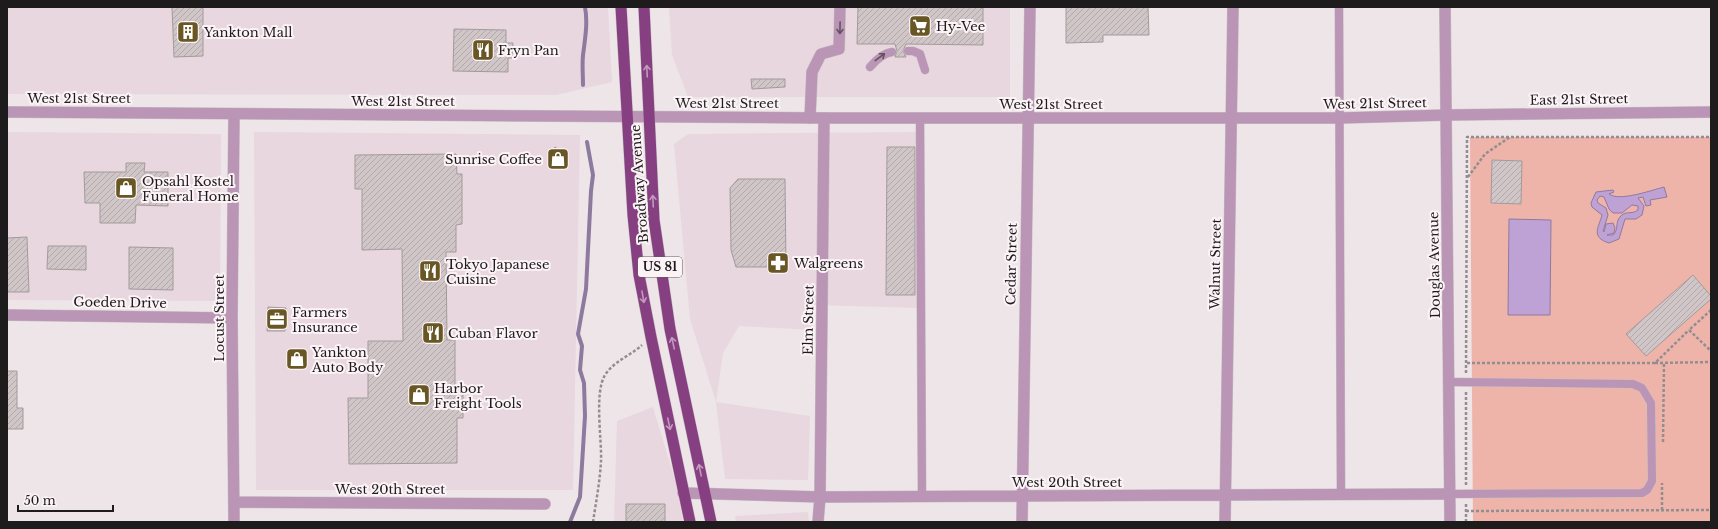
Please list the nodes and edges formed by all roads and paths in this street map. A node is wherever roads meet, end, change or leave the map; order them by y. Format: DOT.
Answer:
graph roads {
  1 [pos="621,7"];
  2 [pos="644,7"];
  3 [pos="840,7"];
  4 [pos="1030,7"];
  5 [pos="1233,7"];
  6 [pos="1339,7"];
  7 [pos="1445,7"];
  8 [pos="908,51"];
  9 [pos="892,52"];
  10 [pos="870,67"];
  11 [pos="925,70"];
  12 [pos="7,112"];
  13 [pos="1711,112"];
  14 [pos="234,114"];
  15 [pos="1447,115"];
  16 [pos="627,117"];
  17 [pos="649,117"];
  18 [pos="818,118"];
  19 [pos="920,118"];
  20 [pos="1028,118"];
  21 [pos="1231,118"];
  22 [pos="1340,118"];
  23 [pos="1510,136"];
  24 [pos="1711,137"];
  25 [pos="1467,177"];
  26 [pos="1711,310"];
  27 [pos="7,316"];
  28 [pos="232,318"];
  29 [pos="1689,330"];
  30 [pos="650,337"];
  31 [pos="1711,352"];
  32 [pos="1711,362"];
  33 [pos="1467,363"];
  34 [pos="1654,363"];
  35 [pos="1664,363"];
  36 [pos="1450,382"];
  37 [pos="1466,383"];
  38 [pos="1663,448"];
  39 [pos="1662,479"];
  40 [pos="684,493"];
  41 [pos="705,493"];
  42 [pos="1451,494"];
  43 [pos="1466,494"];
  44 [pos="1225,495"];
  45 [pos="1341,495"];
  46 [pos="922,496"];
  47 [pos="1022,496"];
  48 [pos="820,497"];
  49 [pos="234,502"];
  50 [pos="545,504"];
  51 [pos="1662,510"];
  52 [pos="1711,510"];
  53 [pos="1466,511"];
  54 [pos="234,522"];
  55 [pos="593,522"];
  56 [pos="690,522"];
  57 [pos="711,522"];
  58 [pos="818,522"];
  59 [pos="1022,522"];
  60 [pos="1225,522"];
  61 [pos="1450,522"];
  62 [pos="1466,522"];
  1 -- 16 [label="highway, Broadway Avenue / US 81"];
  17 -- 2 [label="highway, Broadway Avenue / US 81, one-way"];
  3 -- 18 [label="street, Elm Street, one-way"];
  4 -- 20 [label="street, Cedar Street"];
  5 -- 21 [label="street, Walnut Street"];
  6 -- 22 [label="lane"];
  7 -- 15 [label="street, Douglas Avenue"];
  8 -- 11 [label="lane"];
  10 -- 9 [label="lane, one-way"];
  12 -- 14 [label="street, West 21st Street"];
  13 -- 15 [label="street, East 21st Street"];
  14 -- 16 [label="street, West 21st Street"];
  14 -- 28 [label="street, Locust Street"];
  15 -- 22 [label="street, West 21st Street"];
  15 -- 36 [label="street, Douglas Avenue"];
  16 -- 17 [label="street, West 21st Street"];
  16 -- 30 [label="highway, Broadway Avenue / US 81, one-way"];
  17 -- 18 [label="street, West 21st Street"];
  41 -- 17 [label="highway, Broadway Avenue / US 81, one-way"];
  18 -- 19 [label="street, West 21st Street"];
  18 -- 48 [label="street, Elm Street"];
  19 -- 20 [label="street, West 21st Street"];
  19 -- 46 [label="lane"];
  20 -- 21 [label="street, West 21st Street"];
  20 -- 47 [label="street, Cedar Street"];
  21 -- 22 [label="street, West 21st Street"];
  21 -- 44 [label="street, Walnut Street"];
  22 -- 45 [label="lane"];
  23 -- 24 [label="path"];
  23 -- 25 [label="path"];
  23 -- 25 [label="path"];
  25 -- 33 [label="path"];
  26 -- 29 [label="path"];
  27 -- 28 [label="street, Goeden Drive"];
  28 -- 49 [label="street, Locust Street"];
  29 -- 31 [label="path"];
  29 -- 34 [label="path"];
  30 -- 40 [label="highway, Broadway Avenue / US 81, one-way"];
  30 -- 55 [label="path"];
  32 -- 35 [label="path"];
  33 -- 34 [label="path"];
  33 -- 37 [label="path"];
  34 -- 35 [label="path"];
  35 -- 38 [label="path"];
  36 -- 37 [label="lane"];
  36 -- 42 [label="street, Douglas Avenue"];
  37 -- 43 [label="path"];
  37 -- 43 [label="lane"];
  39 -- 51 [label="path"];
  40 -- 41 [label="street, West 20th Street"];
  40 -- 56 [label="highway, Broadway Avenue / US 81"];
  41 -- 48 [label="street, West 20th Street"];
  41 -- 57 [label="highway, Broadway Avenue / US 81"];
  42 -- 43 [label="lane"];
  42 -- 45 [label="street, West 20th Street"];
  42 -- 61 [label="street, Douglas Avenue"];
  43 -- 53 [label="path"];
  44 -- 45 [label="street, West 20th Street"];
  44 -- 47 [label="street, West 20th Street"];
  44 -- 60 [label="street, Walnut Street"];
  46 -- 47 [label="street, West 20th Street"];
  46 -- 48 [label="street, West 20th Street"];
  47 -- 59 [label="street, Cedar Street"];
  48 -- 58 [label="street, Elm Street"];
  49 -- 50 [label="street, West 20th Street"];
  49 -- 54 [label="street, Locust Street"];
  51 -- 52 [label="path"];
  51 -- 53 [label="path"];
  53 -- 62 [label="path"];
}
